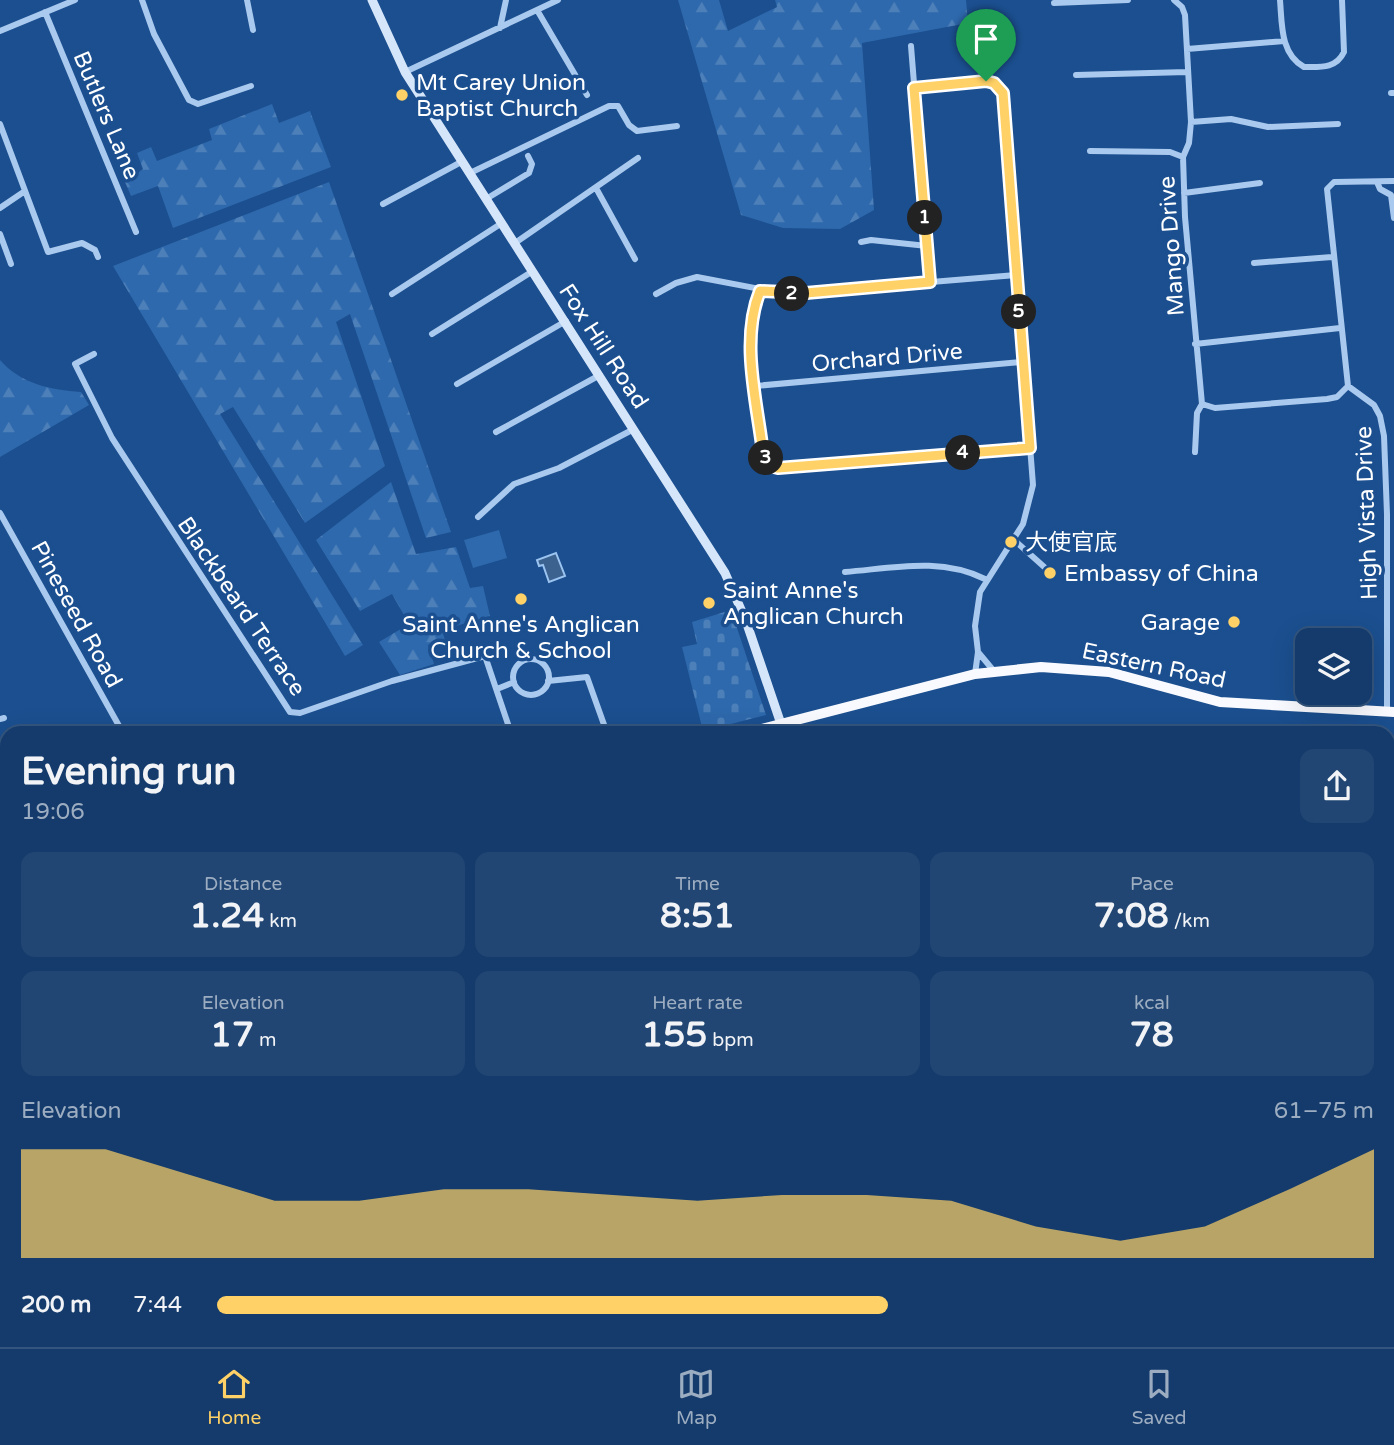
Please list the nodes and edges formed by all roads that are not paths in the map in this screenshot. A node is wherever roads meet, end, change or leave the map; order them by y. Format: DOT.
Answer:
graph roads {
  1 [pos="75,0"];
  2 [pos="142,0"];
  3 [pos="247,0"];
  4 [pos="372,0"];
  5 [pos="506,0"];
  6 [pos="558,0"];
  7 [pos="1128,0"];
  8 [pos="1174,0"];
  9 [pos="1280,0"];
  10 [pos="1342,0"];
  11 [pos="1055,3"];
  12 [pos="537,10"];
  13 [pos="45,12"];
  14 [pos="499,28"];
  15 [pos="253,30"];
  16 [pos="0,31"];
  17 [pos="1284,41"];
  18 [pos="911,46"];
  19 [pos="1187,49"];
  20 [pos="405,72"];
  21 [pos="1186,72"];
  22 [pos="1076,75"];
  23 [pos="251,86"];
  24 [pos="914,88"];
  25 [pos="587,95"];
  26 [pos="1191,122"];
  27 [pos="0,124"];
  28 [pos="1338,124"];
  29 [pos="677,126"];
  30 [pos="1090,151"];
  31 [pos="528,156"];
  32 [pos="1183,157"];
  33 [pos="638,158"];
  34 [pos="463,162"];
  35 [pos="470,173"];
  36 [pos="1394,181"];
  37 [pos="1377,182"];
  38 [pos="1261,183"];
  39 [pos="596,188"];
  40 [pos="25,191"];
  41 [pos="1184,193"];
  42 [pos="486,199"];
  43 [pos="383,204"];
  44 [pos="0,208"];
  45 [pos="1394,218"];
  46 [pos="502,223"];
  47 [pos="136,232"];
  48 [pos="0,234"];
  49 [pos="861,242"];
  50 [pos="515,243"];
  51 [pos="927,246"];
  52 [pos="98,257"];
  53 [pos="1332,257"];
  54 [pos="635,259"];
  55 [pos="1254,263"];
  56 [pos="11,264"];
  57 [pos="533,271"];
  58 [pos="1016,275"];
  59 [pos="930,282"];
  60 [pos="760,291"];
  61 [pos="392,294"];
  62 [pos="656,294"];
  63 [pos="566,321"];
  64 [pos="1340,328"];
  65 [pos="432,334"];
  66 [pos="1195,344"];
  67 [pos="94,354"];
  68 [pos="1022,362"];
  69 [pos="600,375"];
  70 [pos="457,384"];
  71 [pos="755,386"];
  72 [pos="1348,386"];
  73 [pos="1202,404"];
  74 [pos="634,429"];
  75 [pos="496,432"];
  76 [pos="1030,448"];
  77 [pos="1195,452"];
  78 [pos="0,513"];
  79 [pos="478,517"];
  80 [pos="1014,540"];
  81 [pos="845,572"];
  82 [pos="1052,573"];
  83 [pos="985,579"];
  84 [pos="978,652"];
  85 [pos="993,670"];
  86 [pos="975,674"];
  87 [pos="548,681"];
  88 [pos="514,682"];
  89 [pos="497,689"];
  90 [pos="1391,712"];
  91 [pos="781,724"];
  92 [pos="118,726"];
  93 [pos="509,726"];
  94 [pos="604,726"];
  95 [pos="773,726"];
  1 -- 13 [label="street"];
  2 -- 23 [label="street"];
  3 -- 15 [label="street"];
  4 -- 20 [label="main road, Fox Hill Road"];
  5 -- 14 [label="street"];
  6 -- 12 [label="street"];
  7 -- 11 [label="street"];
  8 -- 19 [label="street, Mango Drive"];
  9 -- 17 [label="street"];
  10 -- 17 [label="street"];
  12 -- 14 [label="street"];
  12 -- 25 [label="street"];
  13 -- 16 [label="street"];
  13 -- 47 [label="street, Butlers Lane"];
  14 -- 20 [label="street"];
  17 -- 19 [label="street"];
  18 -- 24 [label="street"];
  19 -- 21 [label="street, Mango Drive"];
  20 -- 34 [label="main road, Fox Hill Road"];
  21 -- 22 [label="street"];
  21 -- 26 [label="street, Mango Drive"];
  24 -- 51 [label="street"];
  24 -- 58 [label="street"];
  26 -- 28 [label="street"];
  26 -- 32 [label="street, Mango Drive"];
  27 -- 40 [label="street"];
  29 -- 35 [label="street"];
  30 -- 32 [label="street"];
  31 -- 42 [label="street"];
  32 -- 41 [label="street, Mango Drive"];
  33 -- 39 [label="street"];
  34 -- 35 [label="main road, Fox Hill Road"];
  34 -- 43 [label="street"];
  35 -- 42 [label="main road, Fox Hill Road"];
  36 -- 37 [label="street"];
  37 -- 45 [label="street"];
  37 -- 53 [label="street"];
  38 -- 41 [label="street"];
  39 -- 50 [label="street"];
  39 -- 54 [label="street"];
  40 -- 44 [label="street"];
  40 -- 52 [label="street"];
  41 -- 66 [label="street, Mango Drive"];
  42 -- 46 [label="main road, Fox Hill Road"];
  46 -- 50 [label="main road, Fox Hill Road"];
  46 -- 61 [label="street"];
  48 -- 56 [label="street"];
  49 -- 51 [label="street"];
  50 -- 57 [label="main road, Fox Hill Road"];
  51 -- 59 [label="street"];
  53 -- 55 [label="street"];
  53 -- 64 [label="street"];
  57 -- 63 [label="main road, Fox Hill Road"];
  57 -- 65 [label="street"];
  58 -- 59 [label="street"];
  58 -- 68 [label="street"];
  59 -- 60 [label="street"];
  60 -- 62 [label="street"];
  60 -- 71 [label="street"];
  63 -- 69 [label="main road, Fox Hill Road"];
  63 -- 70 [label="street"];
  64 -- 66 [label="street"];
  64 -- 72 [label="street"];
  66 -- 73 [label="street, Mango Drive"];
  67 -- 89 [label="street, Blackbeard Terrace"];
  68 -- 71 [label="street, Orchard Drive"];
  68 -- 76 [label="street"];
  69 -- 74 [label="main road, Fox Hill Road"];
  69 -- 75 [label="street"];
  71 -- 76 [label="street"];
  72 -- 73 [label="street"];
  72 -- 90 [label="street, High Vista Drive"];
  73 -- 77 [label="street, Mango Drive"];
  74 -- 79 [label="street"];
  74 -- 91 [label="main road, Fox Hill Road"];
  76 -- 80 [label="street"];
  78 -- 92 [label="street, Pineseed Road"];
  80 -- 82 [label="street"];
  80 -- 83 [label="street"];
  81 -- 83 [label="street"];
  83 -- 84 [label="street"];
  84 -- 85 [label="street"];
  84 -- 86 [label="street"];
  85 -- 86 [label="highway, Eastern Road"];
  85 -- 90 [label="highway, Eastern Road"];
  86 -- 91 [label="highway, Eastern Road"];
  87 -- 88 [label="street"];
  87 -- 88 [label="street"];
  87 -- 94 [label="street"];
  88 -- 89 [label="street"];
  89 -- 93 [label="street, Blackbeard Terrace"];
  91 -- 95 [label="highway, Eastern Road"];
}
